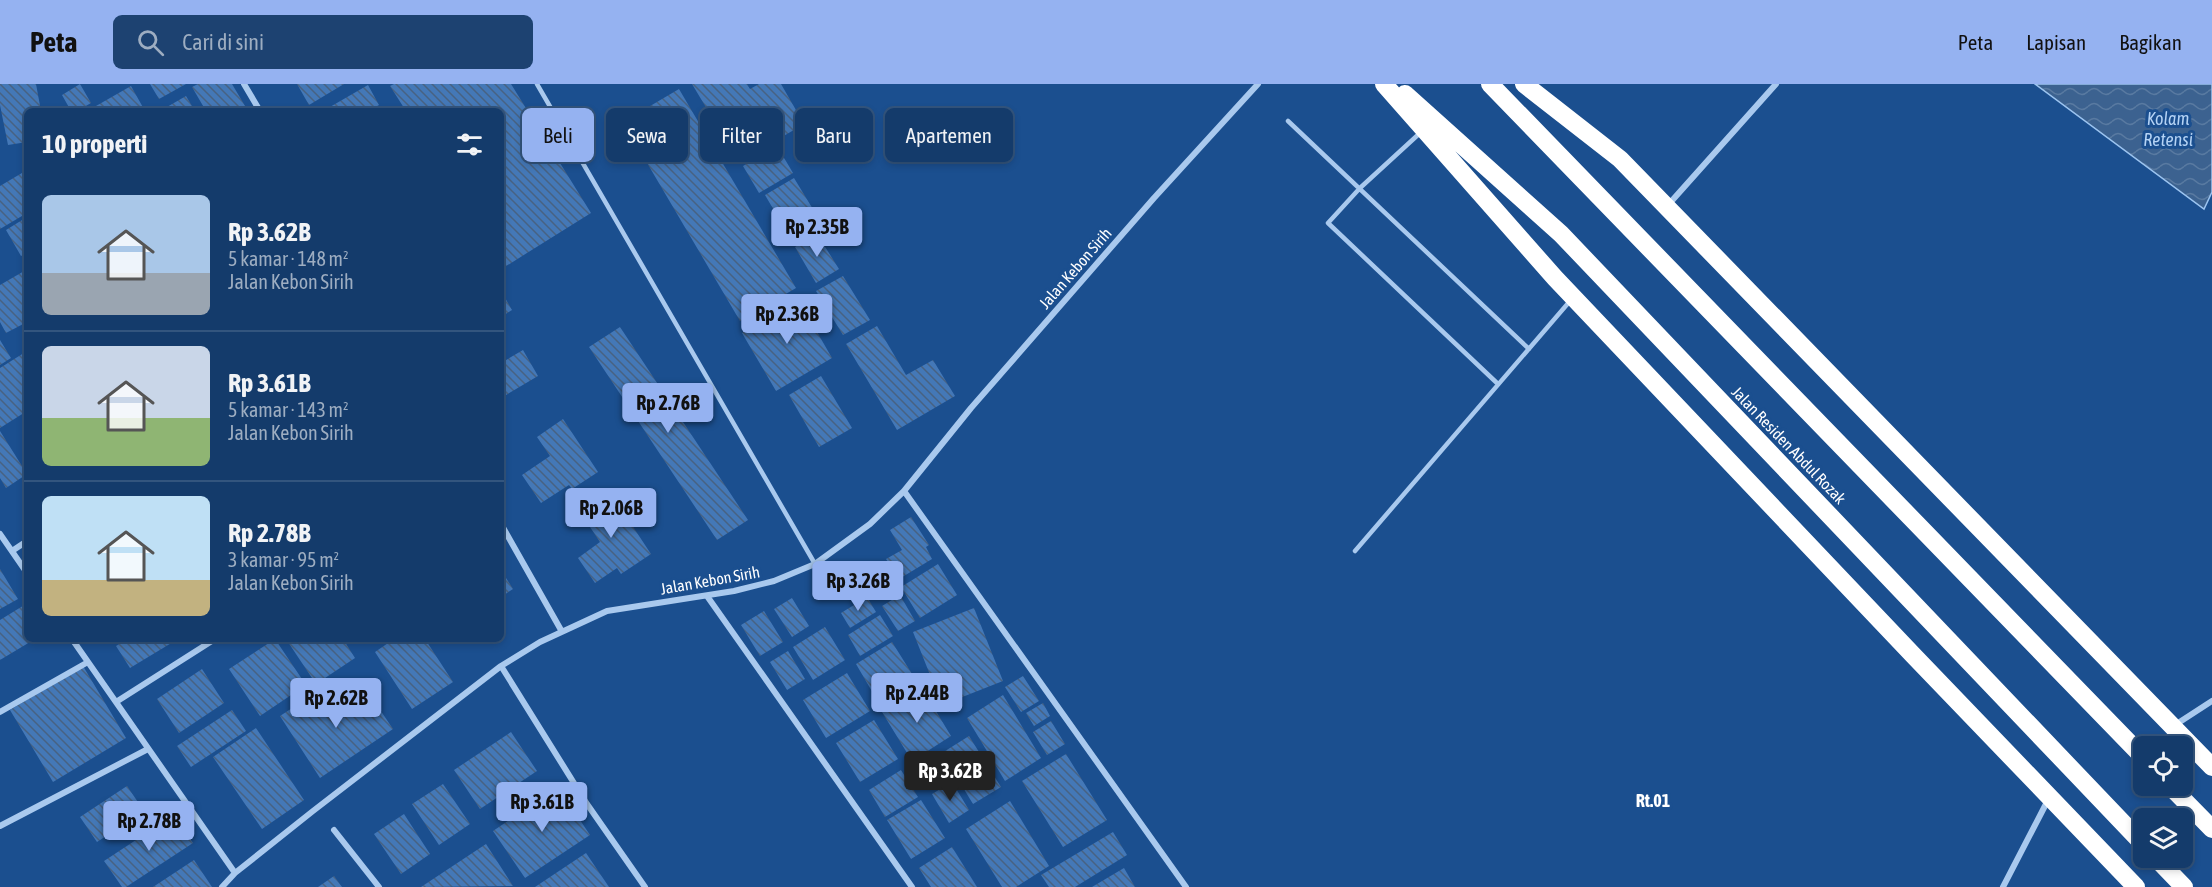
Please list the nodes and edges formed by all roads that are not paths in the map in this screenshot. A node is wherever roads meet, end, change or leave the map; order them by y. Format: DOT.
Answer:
graph roads {
  1 [pos="244,84"];
  2 [pos="537,84"];
  3 [pos="1258,84"];
  4 [pos="1384,84"];
  5 [pos="1394,84"];
  6 [pos="1490,84"];
  7 [pos="1524,84"];
  8 [pos="1776,84"];
  9 [pos="258,108"];
  10 [pos="1288,121"];
  11 [pos="1423,130"];
  12 [pos="1360,188"];
  13 [pos="1666,207"];
  14 [pos="1573,297"];
  15 [pos="1529,349"];
  16 [pos="1498,384"];
  17 [pos="904,491"];
  18 [pos="504,529"];
  19 [pos="0,534"];
  20 [pos="24,543"];
  21 [pos="12,551"];
  22 [pos="1354,551"];
  23 [pos="815,564"];
  24 [pos="24,569"];
  25 [pos="707,596"];
  26 [pos="561,630"];
  27 [pos="74,642"];
  28 [pos="210,642"];
  29 [pos="88,662"];
  30 [pos="501,666"];
  31 [pos="2212,701"];
  32 [pos="116,702"];
  33 [pos="0,712"];
  34 [pos="2172,727"];
  35 [pos="2133,748"];
  36 [pos="148,749"];
  37 [pos="2212,767"];
  38 [pos="2180,796"];
  39 [pos="2050,797"];
  40 [pos="0,826"];
  41 [pos="2212,829"];
  42 [pos="334,830"];
  43 [pos="2133,833"];
  44 [pos="2166,868"];
  45 [pos="235,873"];
  46 [pos="222,887"];
  47 [pos="379,887"];
  48 [pos="645,887"];
  49 [pos="912,887"];
  50 [pos="1186,887"];
  51 [pos="2002,887"];
  52 [pos="2136,887"];
  53 [pos="2184,887"];
  1 -- 9 [label="street"];
  2 -- 23 [label="lane"];
  3 -- 17 [label="street, Jalan Kebon Sirih"];
  4 -- 11 [label="highway"];
  5 -- 43 [label="highway, Jalan Residen Abdul Rozak"];
  6 -- 35 [label="highway"];
  7 -- 13 [label="highway"];
  8 -- 13 [label="street"];
  10 -- 12 [label="lane"];
  11 -- 12 [label="lane"];
  11 -- 14 [label="highway"];
  12 -- 15 [label="lane"];
  12 -- 16 [label="lane"];
  13 -- 34 [label="highway"];
  14 -- 15 [label="lane"];
  14 -- 39 [label="highway"];
  15 -- 16 [label="lane"];
  16 -- 22 [label="lane"];
  17 -- 23 [label="street, Jalan Kebon Sirih"];
  17 -- 50 [label="street"];
  18 -- 26 [label="street"];
  19 -- 21 [label="street"];
  20 -- 21 [label="street"];
  21 -- 24 [label="street"];
  23 -- 25 [label="street, Jalan Kebon Sirih"];
  25 -- 26 [label="street, Jalan Kebon Sirih"];
  25 -- 49 [label="street"];
  26 -- 30 [label="street, Jalan Kebon Sirih"];
  27 -- 29 [label="street"];
  28 -- 32 [label="street"];
  29 -- 32 [label="street"];
  29 -- 33 [label="street"];
  30 -- 45 [label="street, Jalan Kebon Sirih"];
  30 -- 48 [label="street"];
  31 -- 34 [label="street"];
  32 -- 36 [label="street"];
  34 -- 37 [label="highway"];
  36 -- 40 [label="street"];
  36 -- 45 [label="street"];
  38 -- 41 [label="highway"];
  39 -- 51 [label="street"];
  39 -- 52 [label="highway"];
  42 -- 47 [label="street"];
  44 -- 53 [label="highway"];
  45 -- 46 [label="street, Jalan Kebon Sirih"];
}
